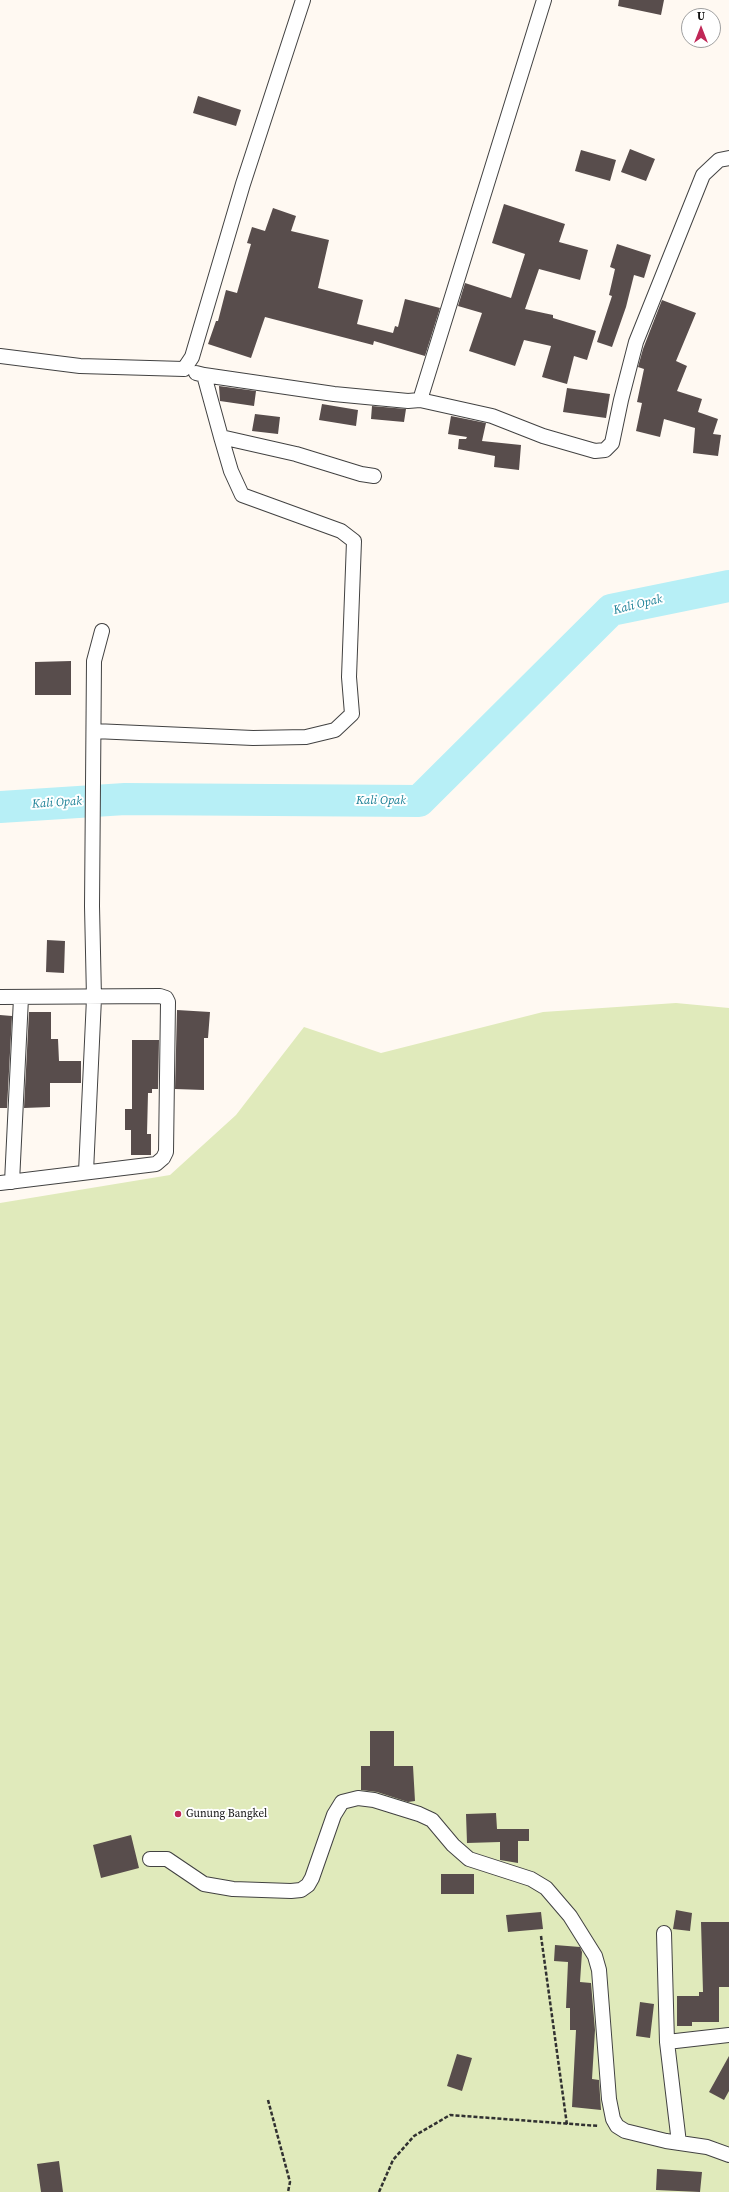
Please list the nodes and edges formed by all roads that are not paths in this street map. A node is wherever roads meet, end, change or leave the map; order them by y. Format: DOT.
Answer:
graph roads {
  1 [pos="303,0"];
  2 [pos="544,0"];
  3 [pos="729,158"];
  4 [pos="0,356"];
  5 [pos="184,369"];
  6 [pos="204,375"];
  7 [pos="420,400"];
  8 [pos="221,437"];
  9 [pos="374,476"];
  10 [pos="102,631"];
  11 [pos="94,731"];
  12 [pos="0,997"];
  13 [pos="21,998"];
  14 [pos="94,998"];
  15 [pos="86,1172"];
  16 [pos="6,1183"];
  17 [pos="150,1859"];
  18 [pos="664,1933"];
  19 [pos="729,2035"];
  20 [pos="667,2042"];
  21 [pos="679,2143"];
  22 [pos="729,2155"];
  1 -- 5 [label="street"];
  2 -- 7 [label="street"];
  3 -- 7 [label="street"];
  4 -- 5 [label="street"];
  5 -- 6 [label="street"];
  6 -- 7 [label="street"];
  6 -- 8 [label="street"];
  8 -- 9 [label="street"];
  8 -- 11 [label="street"];
  10 -- 11 [label="street"];
  11 -- 14 [label="street"];
  12 -- 13 [label="street"];
  13 -- 14 [label="street"];
  13 -- 16 [label="street"];
  14 -- 15 [label="street"];
  14 -- 15 [label="street"];
  15 -- 16 [label="street"];
  17 -- 21 [label="street"];
  18 -- 20 [label="street"];
  19 -- 20 [label="street"];
  20 -- 21 [label="street"];
  21 -- 22 [label="street"];
}
